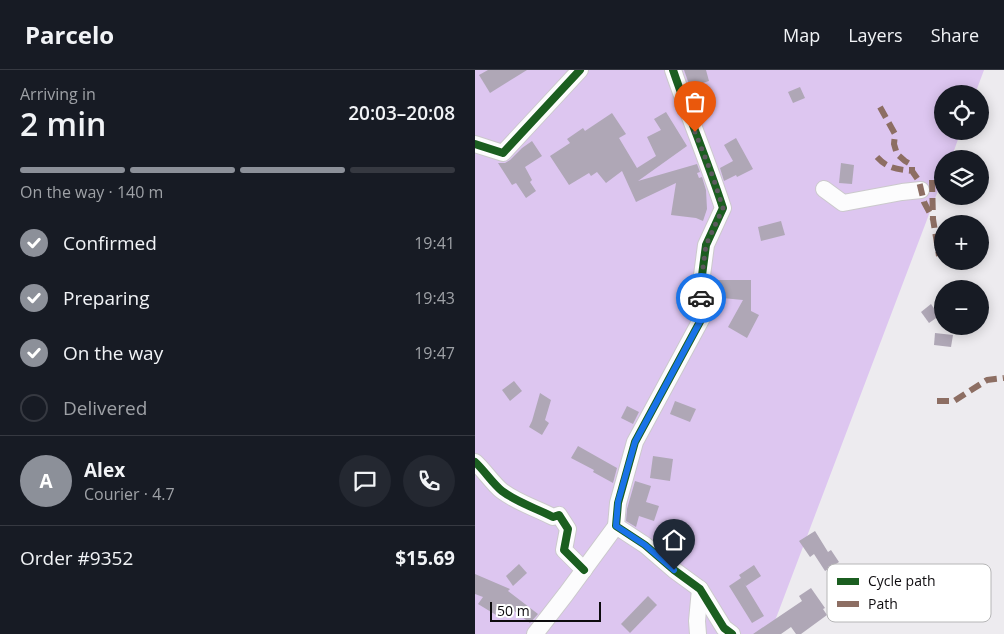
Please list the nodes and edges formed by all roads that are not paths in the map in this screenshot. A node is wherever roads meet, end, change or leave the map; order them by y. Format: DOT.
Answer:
graph roads {
  1 [pos="580,70"];
  2 [pos="673,70"];
  3 [pos="475,144"];
  4 [pos="824,189"];
  5 [pos="921,190"];
  6 [pos="475,462"];
  7 [pos="491,479"];
  8 [pos="475,484"];
  9 [pos="616,526"];
  10 [pos="584,570"];
  11 [pos="700,588"];
  12 [pos="535,634"];
  13 [pos="698,634"];
  14 [pos="732,634"];
  1 -- 3 [label="street"];
  2 -- 9 [label="street"];
  4 -- 5 [label="street"];
  6 -- 7 [label="street"];
  7 -- 8 [label="street"];
  7 -- 10 [label="street"];
  9 -- 10 [label="street"];
  9 -- 11 [label="street"];
  10 -- 12 [label="street"];
  11 -- 13 [label="street"];
  11 -- 14 [label="street"];
}
